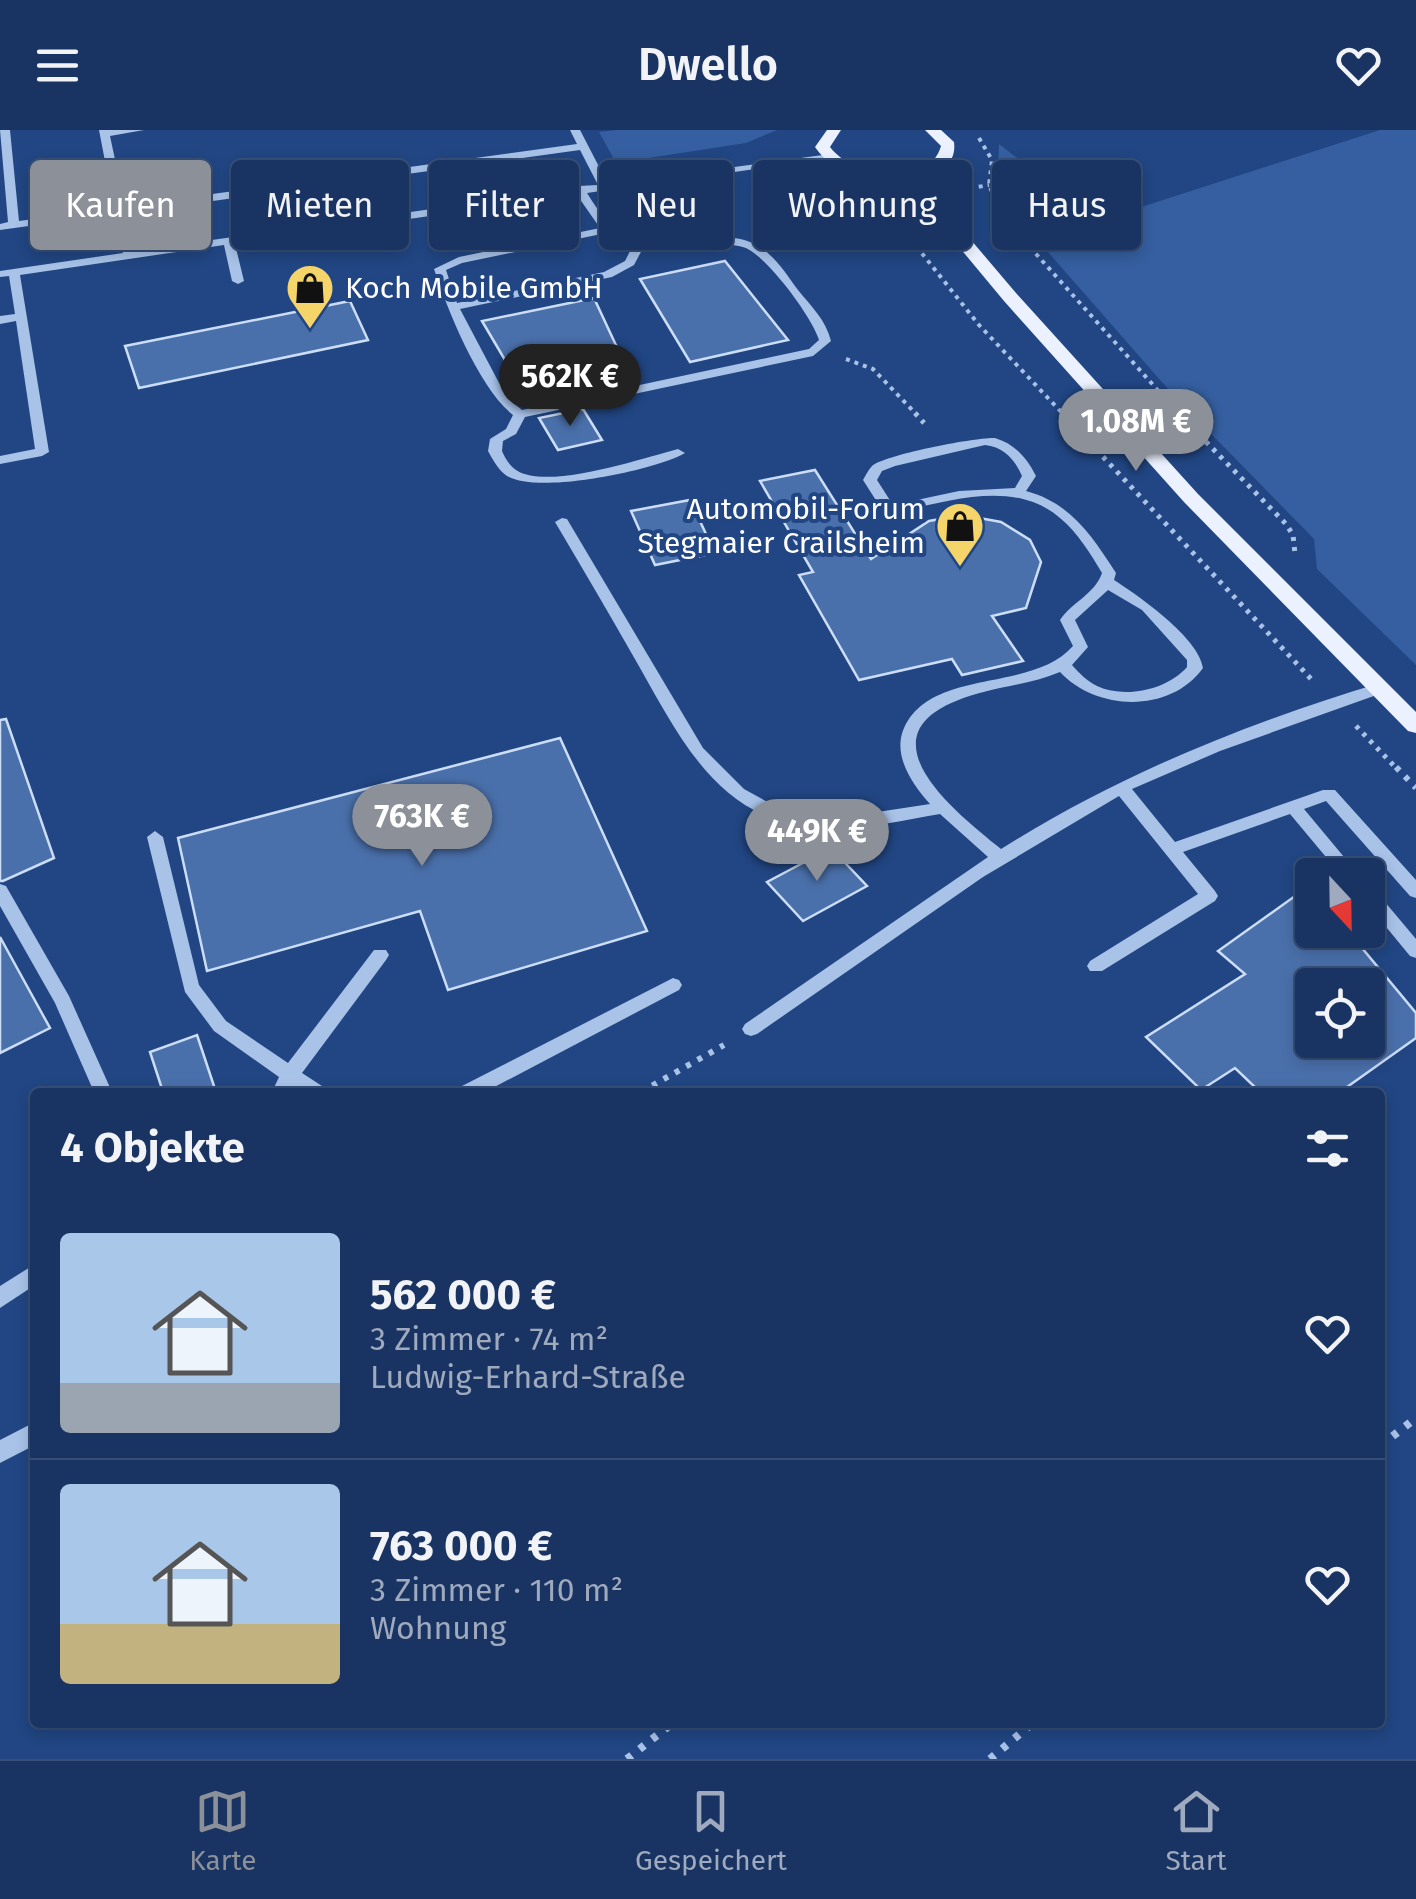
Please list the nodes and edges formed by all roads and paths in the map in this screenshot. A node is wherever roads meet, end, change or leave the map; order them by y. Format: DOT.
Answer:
graph roads {
  1 [pos="5,130"];
  2 [pos="139,130"];
  3 [pos="575,130"];
  4 [pos="834,130"];
  5 [pos="932,130"];
  6 [pos="104,132"];
  7 [pos="977,136"];
  8 [pos="583,146"];
  9 [pos="826,156"];
  10 [pos="109,160"];
  11 [pos="832,160"];
  12 [pos="946,160"];
  13 [pos="733,169"];
  14 [pos="599,176"];
  15 [pos="599,187"];
  16 [pos="579,189"];
  17 [pos="211,197"];
  18 [pos="429,211"];
  19 [pos="599,219"];
  20 [pos="30,223"];
  21 [pos="14,225"];
  22 [pos="0,227"];
  23 [pos="599,231"];
  24 [pos="228,241"];
  25 [pos="733,242"];
  26 [pos="128,250"];
  27 [pos="637,250"];
  28 [pos="971,250"];
  29 [pos="129,256"];
  30 [pos="14,272"];
  31 [pos="0,274"];
  32 [pos="238,281"];
  33 [pos="453,307"];
  34 [pos="20,317"];
  35 [pos="0,320"];
  36 [pos="818,348"];
  37 [pos="520,414"];
  38 [pos="947,450"];
  39 [pos="678,453"];
  40 [pos="0,460"];
  41 [pos="1019,492"];
  42 [pos="562,522"];
  43 [pos="1304,567"];
  44 [pos="1108,583"];
  45 [pos="1062,664"];
  46 [pos="1380,688"];
  47 [pos="1416,725"];
  48 [pos="1122,788"];
  49 [pos="1293,807"];
  50 [pos="943,808"];
  51 [pos="154,837"];
  52 [pos="1172,850"];
  53 [pos="999,857"];
  54 [pos="1336,858"];
  55 [pos="0,891"];
  56 [pos="1416,891"];
  57 [pos="1385,914"];
  58 [pos="1416,951"];
  59 [pos="380,955"];
  60 [pos="1096,966"];
  61 [pos="673,985"];
  62 [pos="751,1030"];
  63 [pos="285,1085"];
  64 [pos="100,1088"];
  65 [pos="477,1088"];
  66 [pos="648,1088"];
  67 [pos="30,1277"];
  68 [pos="0,1298"];
  69 [pos="1416,1418"];
  70 [pos="30,1436"];
  71 [pos="1385,1442"];
  72 [pos="0,1452"];
  73 [pos="666,1728"];
  74 [pos="1027,1728"];
  75 [pos="627,1759"];
  76 [pos="990,1759"];
  1 -- 21 [label="street"];
  2 -- 6 [label="street"];
  3 -- 8 [label="street"];
  4 -- 9 [label="main road"];
  5 -- 12 [label="main road"];
  6 -- 10 [label="street"];
  7 -- 43 [label="path"];
  8 -- 14 [label="street"];
  8 -- 17 [label="street"];
  9 -- 11 [label="main road"];
  9 -- 13 [label="street"];
  15 -- 16 [label="street"];
  16 -- 19 [label="street"];
  18 -- 24 [label="street"];
  20 -- 21 [label="street"];
  21 -- 22 [label="street"];
  23 -- 33 [label="street"];
  24 -- 29 [label="street"];
  24 -- 32 [label="street"];
  25 -- 36 [label="street"];
  26 -- 29 [label="street"];
  27 -- 33 [label="street"];
  28 -- 46 [label="main road"];
  29 -- 30 [label="street"];
  30 -- 31 [label="street"];
  30 -- 34 [label="street"];
  33 -- 37 [label="street"];
  34 -- 35 [label="street"];
  34 -- 40 [label="street"];
  36 -- 37 [label="street"];
  36 -- 38 [label="path"];
  37 -- 39 [label="street"];
  38 -- 41 [label="street"];
  38 -- 41 [label="street"];
  41 -- 44 [label="street"];
  42 -- 50 [label="street"];
  44 -- 45 [label="street"];
  44 -- 45 [label="street"];
  45 -- 50 [label="street"];
  46 -- 47 [label="main road"];
  46 -- 48 [label="street"];
  48 -- 52 [label="street"];
  48 -- 53 [label="street"];
  49 -- 52 [label="street"];
  49 -- 54 [label="street"];
  49 -- 56 [label="street"];
  50 -- 53 [label="street"];
  51 -- 63 [label="street"];
  52 -- 60 [label="street"];
  53 -- 62 [label="street"];
  55 -- 64 [label="street"];
  57 -- 58 [label="street"];
  59 -- 63 [label="street"];
  61 -- 65 [label="street"];
  62 -- 66 [label="path"];
  67 -- 68 [label="street"];
  69 -- 71 [label="path"];
  70 -- 72 [label="street"];
  73 -- 75 [label="path"];
  74 -- 76 [label="path"];
}
